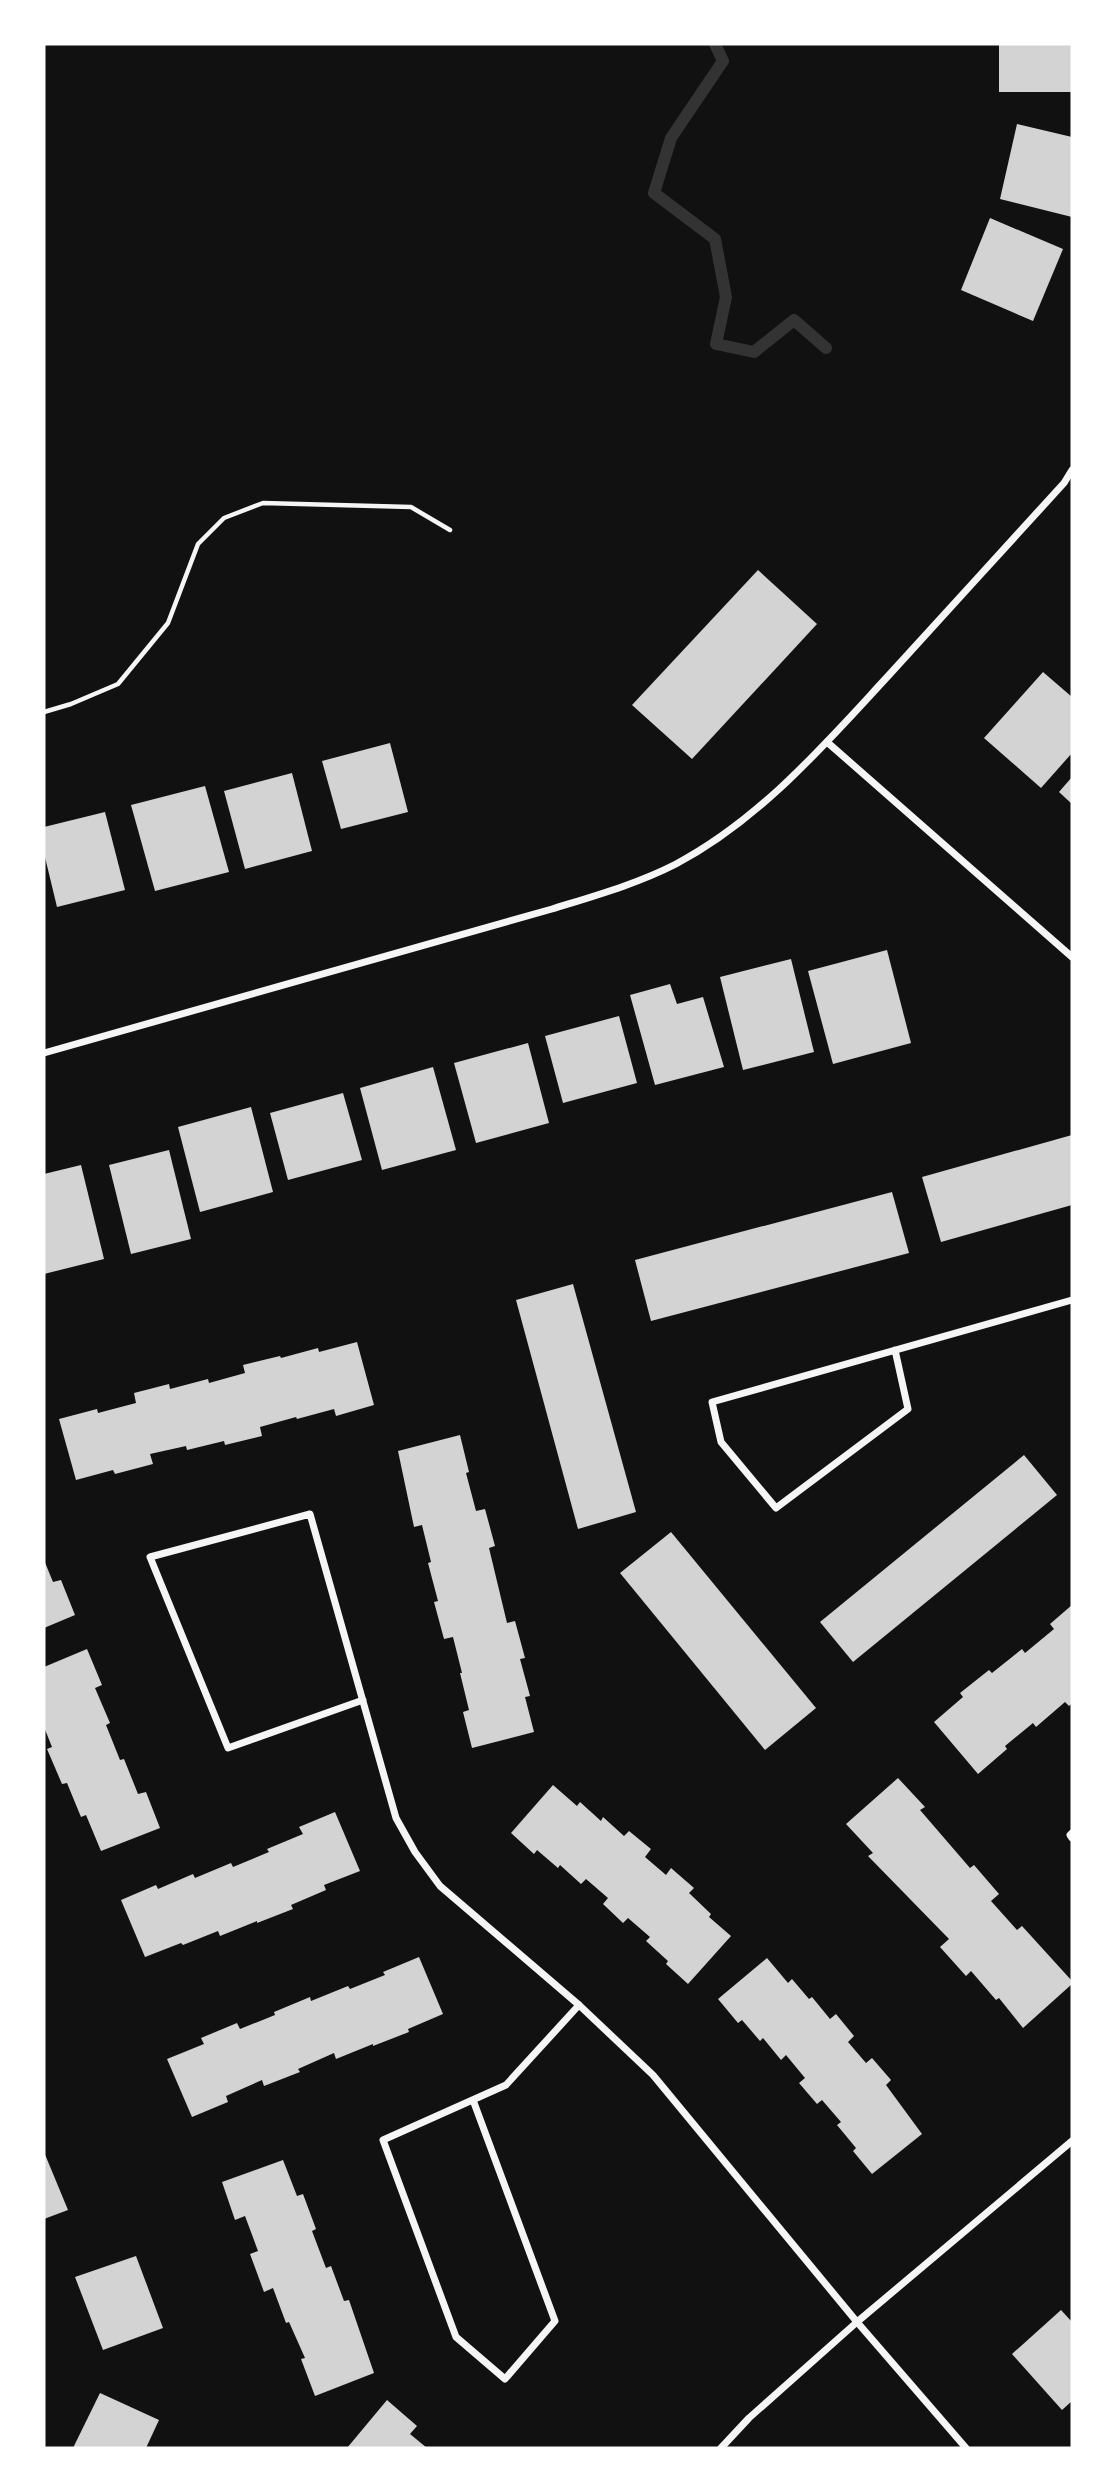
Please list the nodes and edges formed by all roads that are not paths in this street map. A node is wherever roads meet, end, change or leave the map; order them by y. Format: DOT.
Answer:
graph roads {
  1 [pos="1072,470"];
  2 [pos="827,742"];
  3 [pos="1072,957"];
  4 [pos="44,1053"];
  5 [pos="1072,1300"];
  6 [pos="895,1350"];
  7 [pos="363,1700"];
  8 [pos="579,2005"];
  9 [pos="473,2100"];
  10 [pos="1072,2141"];
  11 [pos="857,2322"];
  12 [pos="721,2448"];
  13 [pos="966,2448"];
  1 -- 2 [label="street"];
  2 -- 3 [label="street"];
  2 -- 4 [label="street"];
  5 -- 6 [label="street"];
  6 -- 6 [label="street"];
  7 -- 7 [label="street"];
  7 -- 8 [label="street"];
  8 -- 9 [label="street"];
  8 -- 11 [label="street"];
  9 -- 9 [label="street"];
  10 -- 11 [label="street"];
  11 -- 12 [label="street"];
  11 -- 13 [label="street"];
}
